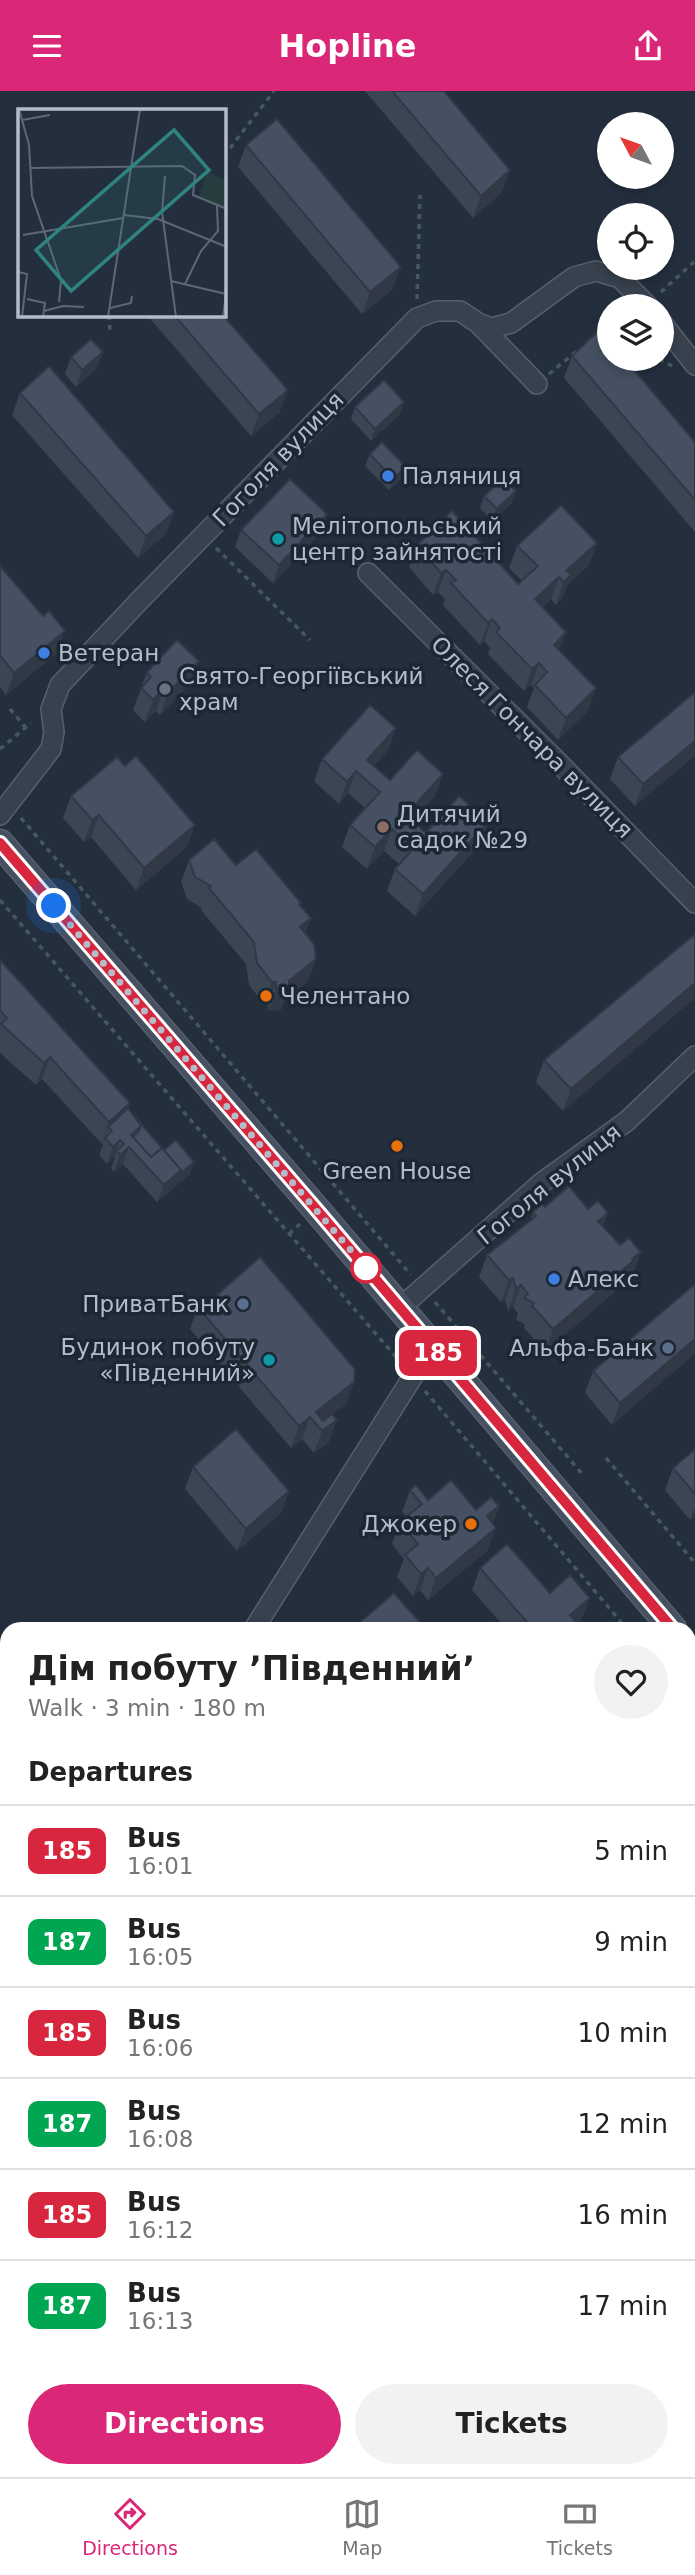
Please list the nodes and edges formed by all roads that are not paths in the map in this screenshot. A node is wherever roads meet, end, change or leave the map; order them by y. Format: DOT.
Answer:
graph roads {
  1 [pos="636,294"];
  2 [pos="478,323"];
  3 [pos="674,338"];
  4 [pos="695,365"];
  5 [pos="537,384"];
  6 [pos="368,573"];
  7 [pos="8,813"];
  8 [pos="0,843"];
  9 [pos="695,903"];
  10 [pos="695,1056"];
  11 [pos="400,1308"];
  12 [pos="432,1346"];
  13 [pos="258,1622"];
  14 [pos="667,1622"];
  1 -- 2 [label="street"];
  2 -- 5 [label="street"];
  2 -- 7 [label="street, Гоголя вулиця"];
  3 -- 4 [label="street"];
  6 -- 9 [label="street, Олеся Гончара вулиця"];
  8 -- 11 [label="main road"];
  10 -- 11 [label="street, Гоголя вулиця"];
  11 -- 12 [label="main road"];
  12 -- 13 [label="street"];
  12 -- 14 [label="main road"];
}
